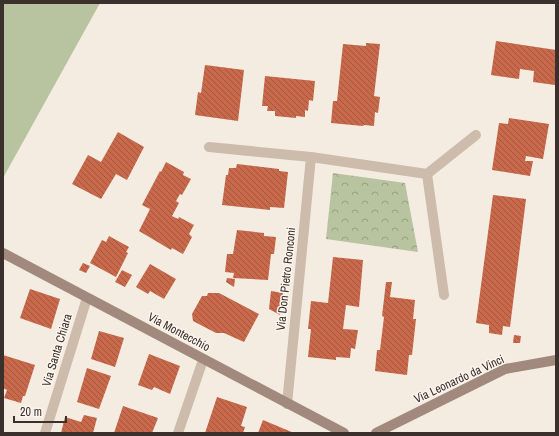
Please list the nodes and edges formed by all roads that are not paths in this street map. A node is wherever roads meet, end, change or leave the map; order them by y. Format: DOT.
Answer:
graph roads {
  1 [pos="476,135"];
  2 [pos="209,147"];
  3 [pos="311,157"];
  4 [pos="427,174"];
  5 [pos="3,253"];
  6 [pos="444,295"];
  7 [pos="87,298"];
  8 [pos="203,360"];
  9 [pos="556,360"];
  10 [pos="287,404"];
  11 [pos="45,433"];
  12 [pos="178,433"];
  13 [pos="344,433"];
  14 [pos="376,433"];
  1 -- 4 [label="street"];
  2 -- 3 [label="street"];
  3 -- 4 [label="street"];
  3 -- 10 [label="street, Via Don Pietro Ronconi"];
  4 -- 6 [label="street"];
  5 -- 7 [label="street, Via Montecchio"];
  7 -- 8 [label="street, Via Montecchio"];
  7 -- 11 [label="street, Via Santa Chiara"];
  8 -- 10 [label="street, Via Montecchio"];
  8 -- 12 [label="street"];
  9 -- 14 [label="street, Via Leonardo da Vinci"];
  10 -- 13 [label="street, Via Montecchio"];
}
